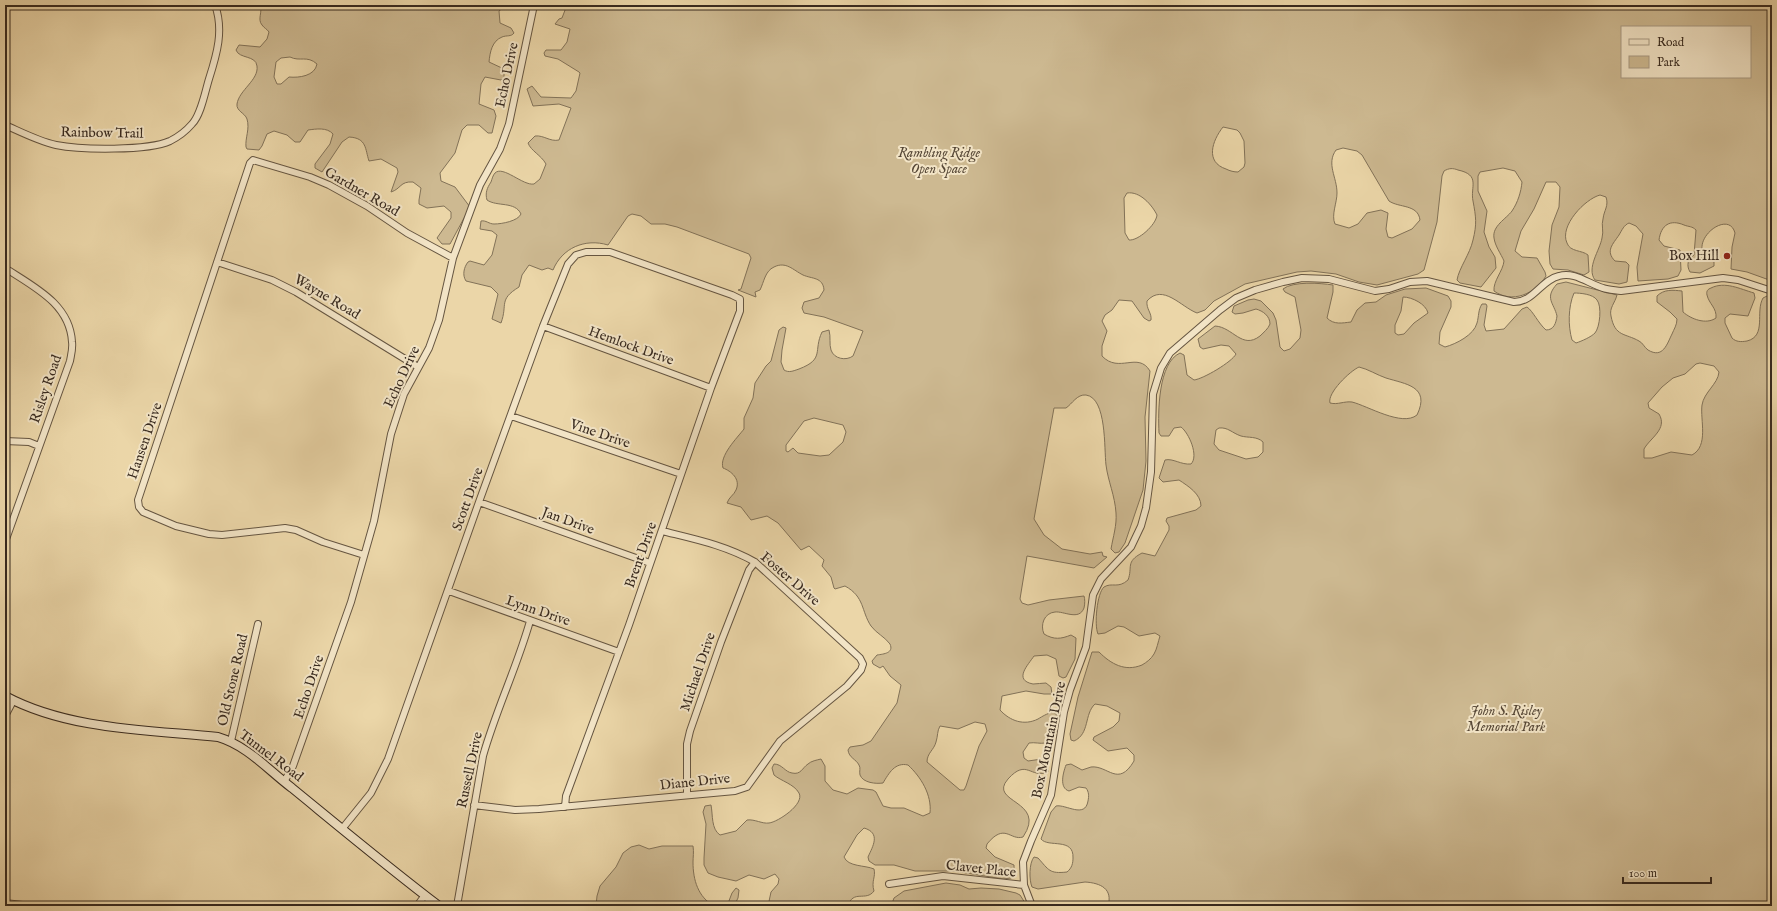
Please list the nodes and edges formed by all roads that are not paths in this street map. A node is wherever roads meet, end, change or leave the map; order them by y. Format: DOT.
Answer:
graph roads {
  1 [pos="215,5"];
  2 [pos="534,5"];
  3 [pos="5,125"];
  4 [pos="253,160"];
  5 [pos="453,258"];
  6 [pos="217,262"];
  7 [pos="5,268"];
  8 [pos="1772,291"];
  9 [pos="740,311"];
  10 [pos="543,326"];
  11 [pos="418,367"];
  12 [pos="711,388"];
  13 [pos="511,416"];
  14 [pos="5,441"];
  15 [pos="39,446"];
  16 [pos="682,474"];
  17 [pos="479,502"];
  18 [pos="662,531"];
  19 [pos="5,542"];
  20 [pos="364,555"];
  21 [pos="754,562"];
  22 [pos="650,563"];
  23 [pos="448,591"];
  24 [pos="530,621"];
  25 [pos="258,624"];
  26 [pos="619,652"];
  27 [pos="863,664"];
  28 [pos="5,696"];
  29 [pos="13,701"];
  30 [pos="5,716"];
  31 [pos="231,741"];
  32 [pos="284,782"];
  33 [pos="687,795"];
  34 [pos="474,804"];
  35 [pos="565,807"];
  36 [pos="342,829"];
  37 [pos="889,884"];
  38 [pos="1024,885"];
  39 [pos="425,896"];
  40 [pos="5,903"];
  41 [pos="31,906"];
  42 [pos="417,906"];
  43 [pos="439,906"];
  44 [pos="457,906"];
  45 [pos="1032,906"];
  1 -- 3 [label="street, Rainbow Trail"];
  2 -- 5 [label="street, Echo Drive"];
  4 -- 5 [label="street, Gardner Road"];
  4 -- 6 [label="street, Hansen Drive"];
  5 -- 11 [label="street, Echo Drive"];
  6 -- 11 [label="street, Wayne Road"];
  6 -- 20 [label="street, Hansen Drive"];
  7 -- 15 [label="street, Risley Road"];
  8 -- 38 [label="street, Box Mountain Drive"];
  9 -- 10 [label="street, Scott Drive"];
  9 -- 12 [label="street, Brent Drive"];
  10 -- 12 [label="street, Hemlock Drive"];
  10 -- 13 [label="street, Scott Drive"];
  11 -- 20 [label="street, Echo Drive"];
  12 -- 16 [label="street, Brent Drive"];
  13 -- 16 [label="street, Vine Drive"];
  13 -- 17 [label="street, Scott Drive"];
  14 -- 15 [label="street"];
  15 -- 19 [label="street, Risley Road"];
  16 -- 18 [label="street, Brent Drive"];
  17 -- 22 [label="street, Jan Drive"];
  17 -- 23 [label="street, Scott Drive"];
  18 -- 21 [label="street, Foster Drive"];
  18 -- 22 [label="street, Brent Drive"];
  20 -- 32 [label="street, Echo Drive"];
  21 -- 27 [label="street, Foster Drive"];
  21 -- 33 [label="street, Michael Drive"];
  22 -- 26 [label="street, Brent Drive"];
  23 -- 24 [label="street, Lynn Drive"];
  23 -- 36 [label="street, Scott Drive"];
  24 -- 26 [label="street, Lynn Drive"];
  24 -- 34 [label="street, Russell Drive"];
  25 -- 31 [label="street, Old Stone Road"];
  26 -- 35 [label="street, Brent Drive"];
  27 -- 33 [label="street, Diane Drive"];
  28 -- 29 [label="main road, Tunnel Road"];
  29 -- 30 [label="street"];
  29 -- 31 [label="main road, Tunnel Road"];
  31 -- 32 [label="main road, Tunnel Road"];
  32 -- 36 [label="main road, Tunnel Road"];
  33 -- 35 [label="street, Diane Drive"];
  34 -- 35 [label="street, Diane Drive"];
  34 -- 44 [label="street, Russell Drive"];
  36 -- 39 [label="main road, Tunnel Road"];
  37 -- 38 [label="street, Clavet Place"];
  38 -- 45 [label="street, Box Mountain Drive"];
  39 -- 42 [label="street"];
  39 -- 43 [label="main road, Tunnel Road"];
  40 -- 41 [label="street"];
}
